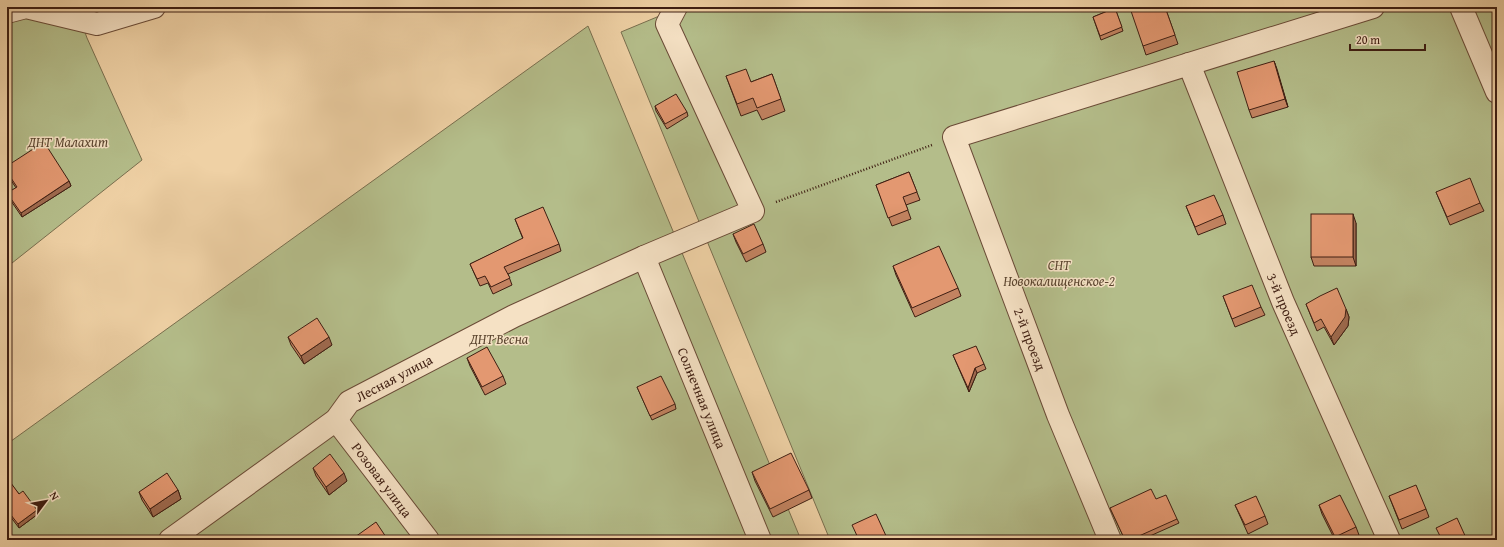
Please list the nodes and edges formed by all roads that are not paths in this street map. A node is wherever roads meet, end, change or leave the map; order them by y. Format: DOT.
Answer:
graph roads {
  1 [pos="154,7"];
  2 [pos="676,7"];
  3 [pos="1373,7"];
  4 [pos="1461,7"];
  5 [pos="7,12"];
  6 [pos="1189,64"];
  7 [pos="1497,92"];
  8 [pos="644,257"];
  9 [pos="336,420"];
  10 [pos="170,540"];
  11 [pos="428,540"];
  12 [pos="760,540"];
  13 [pos="1110,540"];
  14 [pos="1389,540"];
  1 -- 5 [label="street"];
  2 -- 8 [label="street, Лесная улица"];
  3 -- 6 [label="street"];
  4 -- 7 [label="street"];
  6 -- 13 [label="street, 2-й проезд"];
  6 -- 14 [label="street, 3-й проезд"];
  8 -- 9 [label="street, Лесная улица"];
  8 -- 12 [label="street, Солнечная улица"];
  9 -- 10 [label="street, Лесная улица"];
  9 -- 11 [label="street, Розовая улица"];
}
